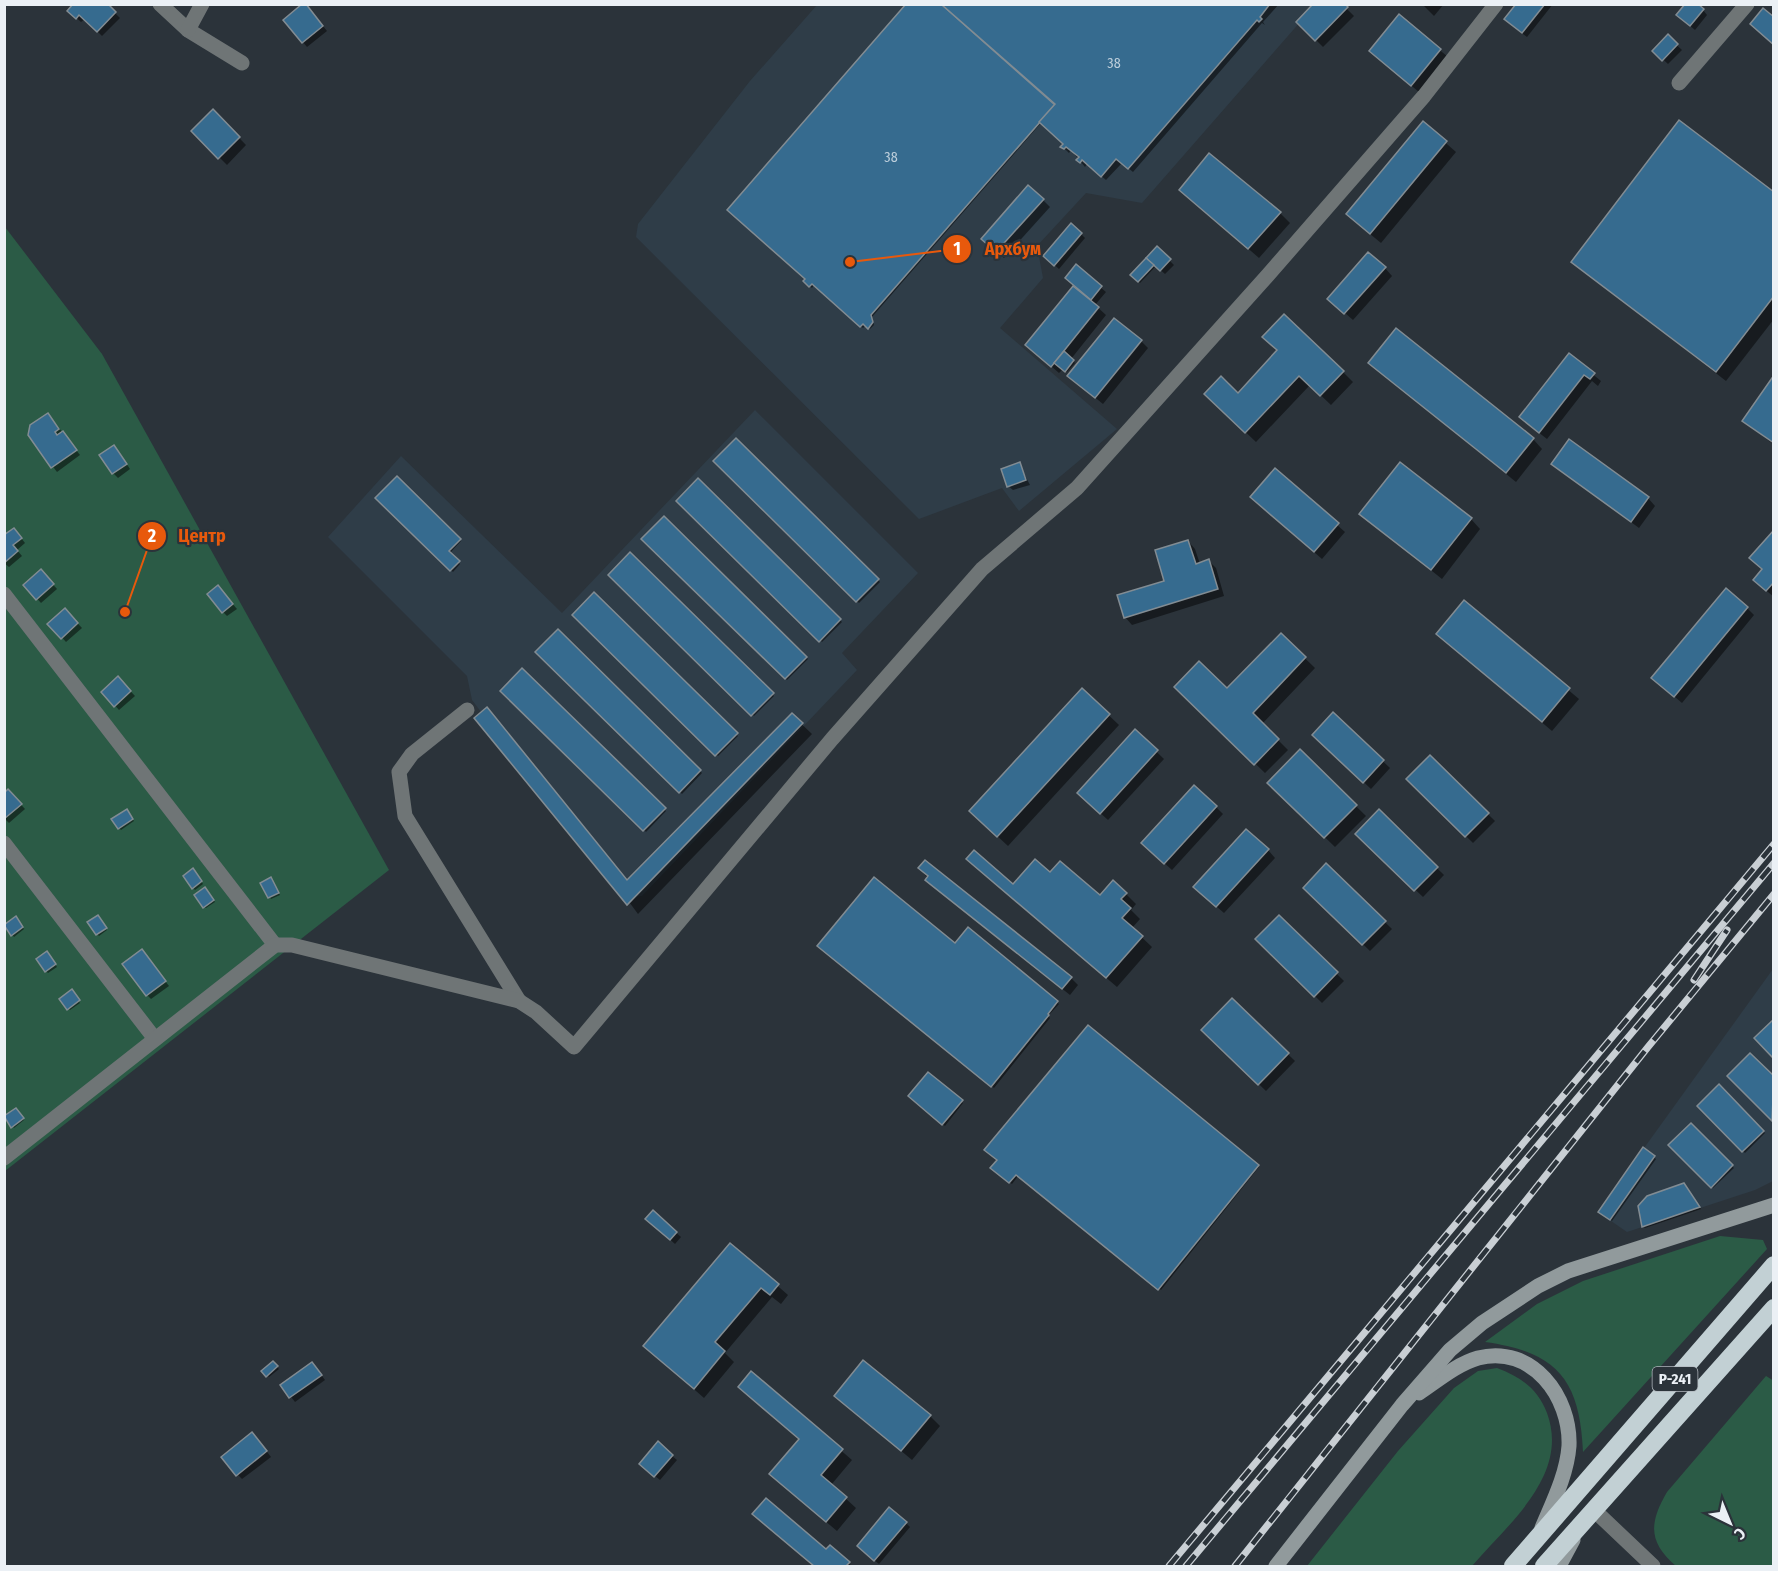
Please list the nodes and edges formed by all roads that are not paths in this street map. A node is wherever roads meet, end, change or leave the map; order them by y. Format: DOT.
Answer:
graph roads {
  1 [pos="160,4"];
  2 [pos="202,4"];
  3 [pos="1497,4"];
  4 [pos="1747,4"];
  5 [pos="188,30"];
  6 [pos="242,63"];
  7 [pos="1679,83"];
  8 [pos="4,594"];
  9 [pos="466,710"];
  10 [pos="4,843"];
  11 [pos="275,945"];
  12 [pos="519,1001"];
  13 [pos="155,1039"];
  14 [pos="5,1156"];
  15 [pos="1773,1205"];
  16 [pos="1773,1265"];
  17 [pos="1773,1308"];
  18 [pos="1402,1405"];
  19 [pos="1594,1510"];
  20 [pos="1579,1526"];
  21 [pos="1538,1539"];
  22 [pos="1276,1566"];
  23 [pos="1513,1566"];
  24 [pos="1544,1566"];
  25 [pos="1559,1566"];
  26 [pos="1653,1566"];
  1 -- 5 [label="street"];
  2 -- 5 [label="street"];
  3 -- 12 [label="street"];
  4 -- 7 [label="street"];
  5 -- 6 [label="street"];
  8 -- 11 [label="street"];
  9 -- 12 [label="street"];
  10 -- 13 [label="street"];
  11 -- 12 [label="street"];
  11 -- 13 [label="street"];
  13 -- 14 [label="street"];
  15 -- 18 [label="main road"];
  16 -- 21 [label="highway, Р-241"];
  17 -- 19 [label="highway, Р-241"];
  18 -- 21 [label="main road"];
  18 -- 22 [label="main road"];
  19 -- 20 [label="highway, Р-241"];
  19 -- 26 [label="street"];
  20 -- 24 [label="highway, Р-241"];
  20 -- 25 [label="main road"];
  21 -- 23 [label="highway, Р-241"];
}
